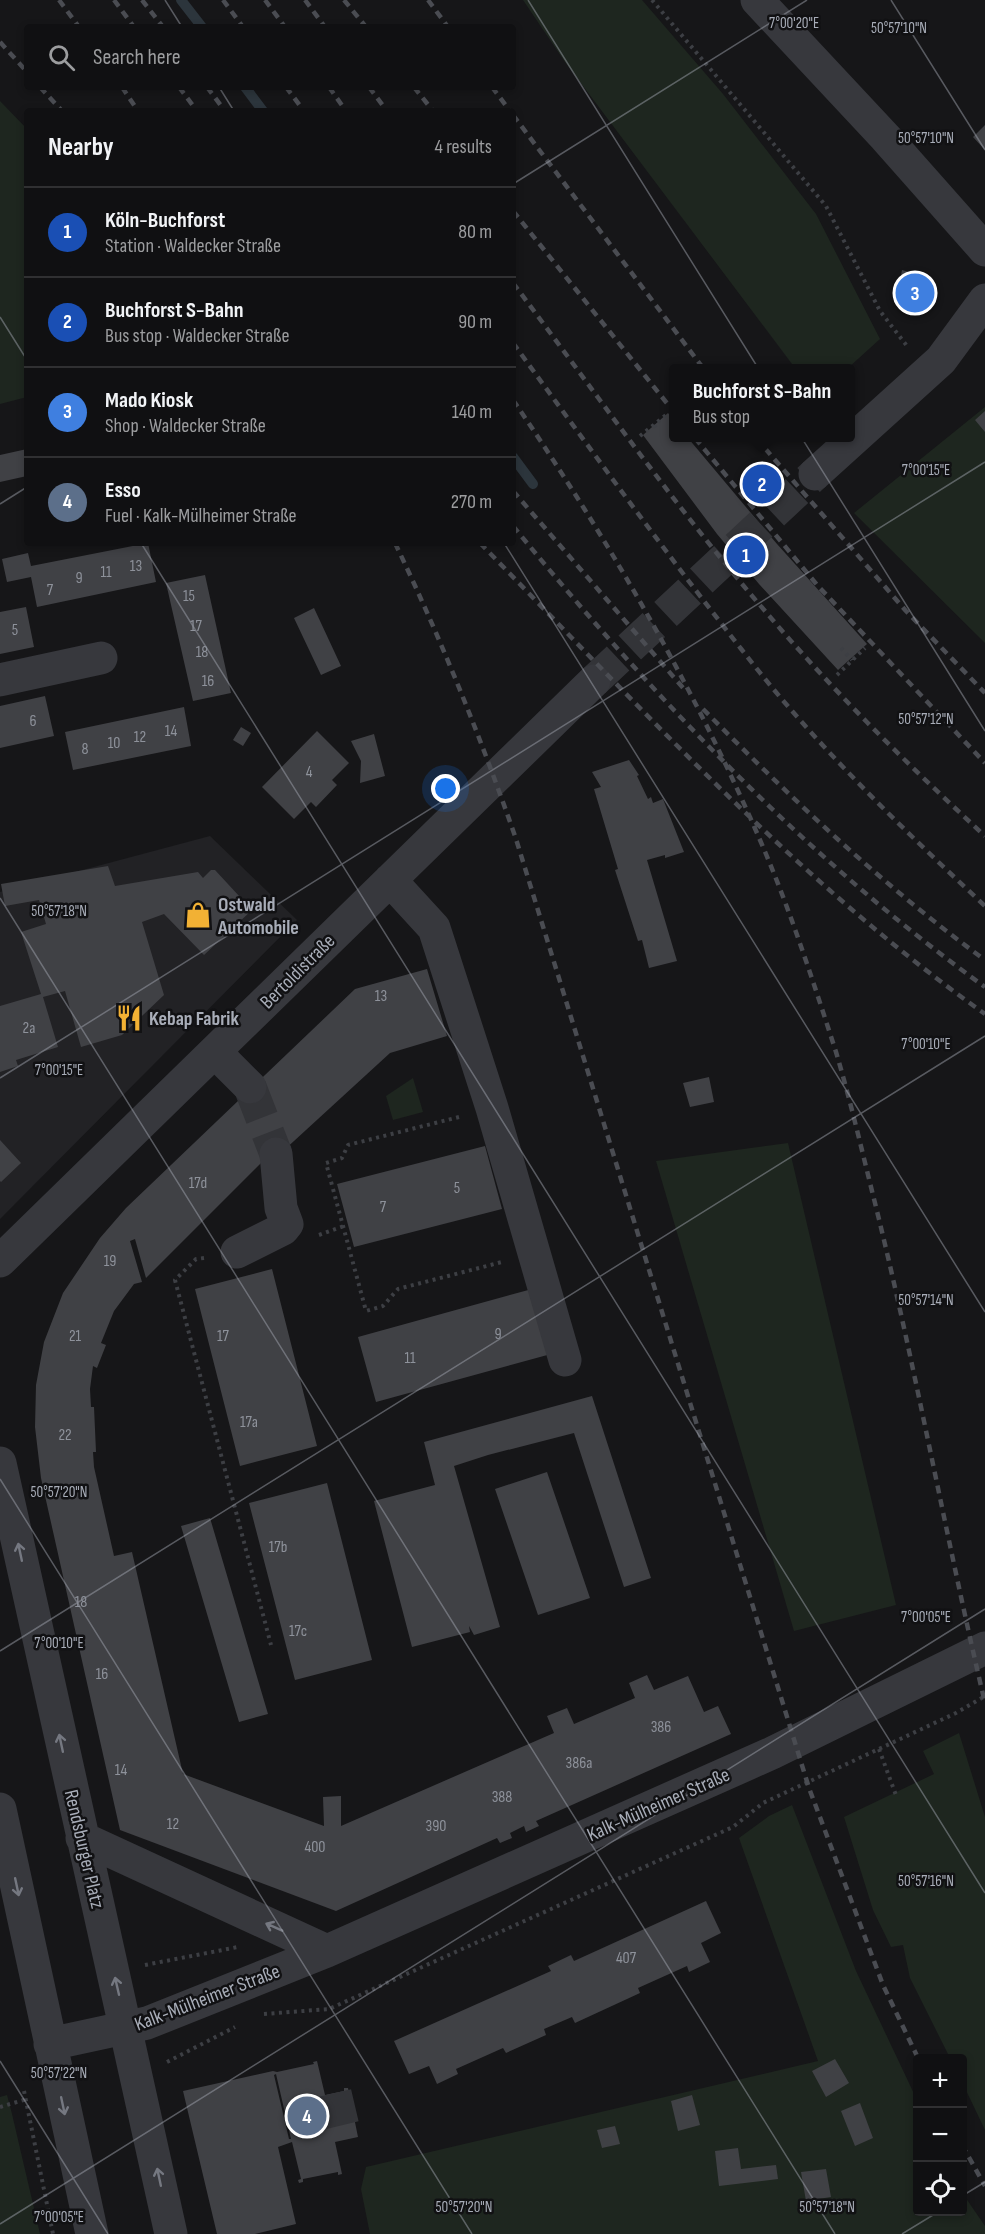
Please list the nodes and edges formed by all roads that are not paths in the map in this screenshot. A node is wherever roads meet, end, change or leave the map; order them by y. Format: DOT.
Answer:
graph roads {
  1 [pos="757,0"];
  2 [pos="985,250"];
  3 [pos="983,304"];
  4 [pos="985,342"];
  5 [pos="936,365"];
  6 [pos="855,438"];
  7 [pos="851,442"];
  8 [pos="815,474"];
  9 [pos="101,658"];
  10 [pos="0,680"];
  11 [pos="594,681"];
  12 [pos="390,880"];
  13 [pos="215,1052"];
  14 [pos="250,1088"];
  15 [pos="276,1154"];
  16 [pos="237,1252"];
  17 [pos="0,1261"];
  18 [pos="565,1360"];
  19 [pos="0,1463"];
  20 [pos="985,1648"];
  21 [pos="0,1809"];
  22 [pos="82,1838"];
  23 [pos="327,1951"];
  24 [pos="126,2028"];
  25 [pos="50,2044"];
  26 [pos="92,2234"];
  27 [pos="171,2234"];
  1 -- 2 [label="street"];
  3 -- 5 [label="street"];
  4 -- 5 [label="street"];
  5 -- 6 [label="street"];
  7 -- 8 [label="street"];
  9 -- 10 [label="street"];
  11 -- 12 [label="street, Bertoldistraße"];
  12 -- 13 [label="street, Bertoldistraße"];
  12 -- 18 [label="street"];
  13 -- 14 [label="street"];
  13 -- 17 [label="street, Bertoldistraße"];
  15 -- 16 [label="street"];
  22 -- 19 [label="street, Rendsburger Platz, one-way"];
  20 -- 23 [label="street, Kalk-Mülheimer Straße"];
  21 -- 25 [label="street, one-way"];
  23 -- 22 [label="street, Kalk-Mülheimer Straße, one-way"];
  24 -- 22 [label="street, Rendsburger Platz, one-way"];
  23 -- 24 [label="street, Kalk-Mülheimer Straße"];
  24 -- 25 [label="street, Kalk-Mülheimer Straße"];
  27 -- 24 [label="street, Rendsburger Platz, one-way"];
  25 -- 26 [label="street, one-way"];
}
